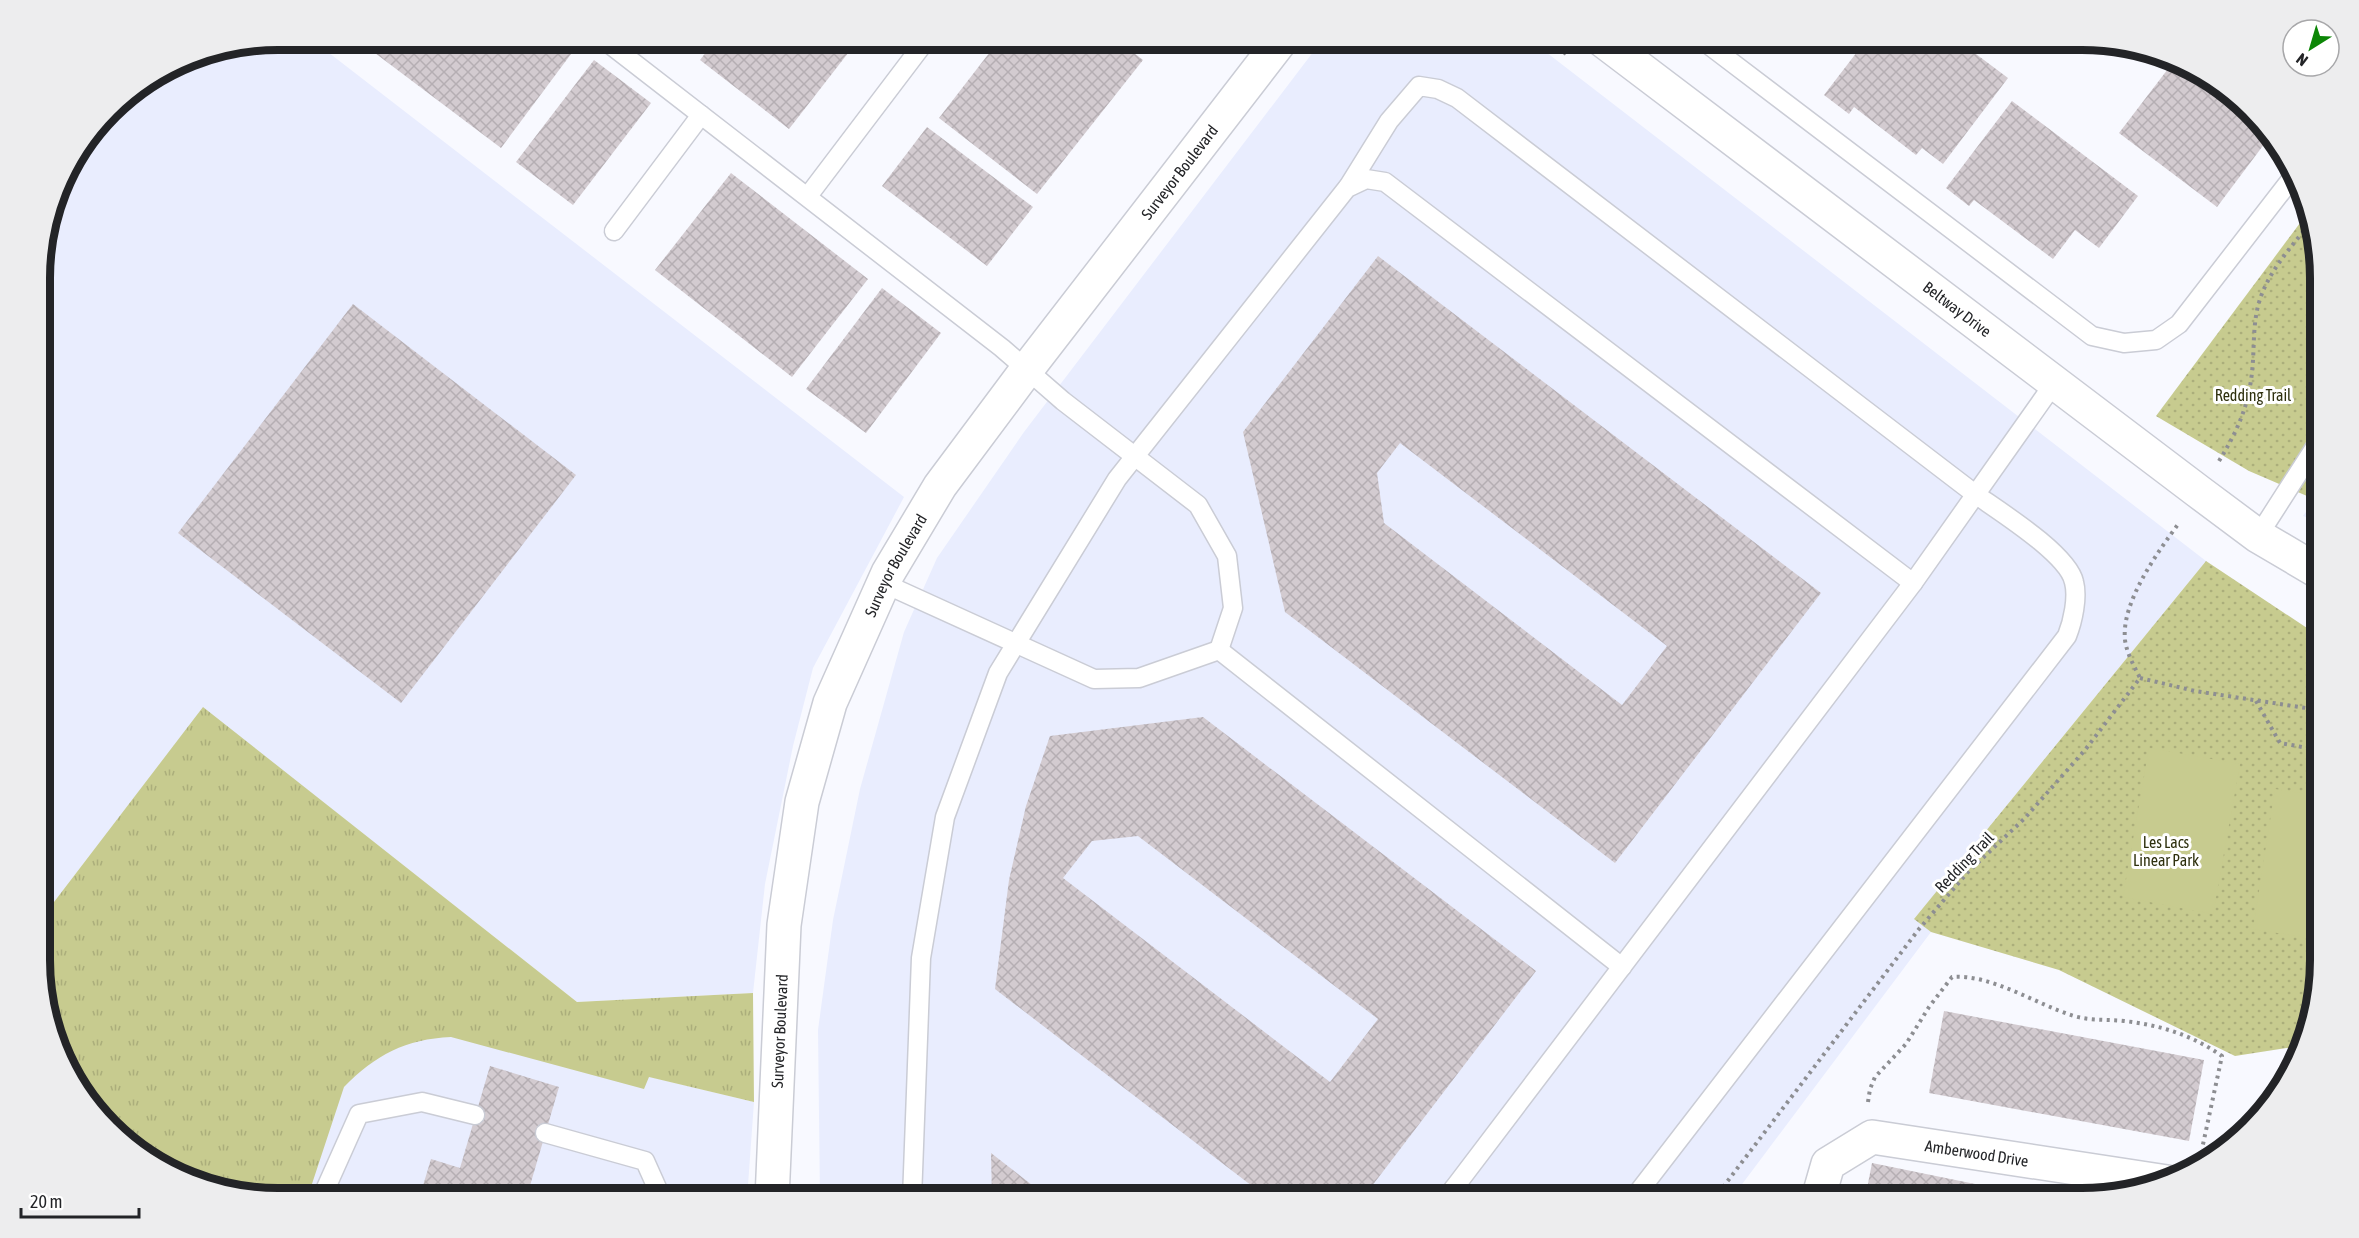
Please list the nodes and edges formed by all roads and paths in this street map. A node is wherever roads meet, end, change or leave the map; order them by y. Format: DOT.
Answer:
graph roads {
  1 [pos="617,50"];
  2 [pos="919,50"];
  3 [pos="1274,50"];
  4 [pos="1616,50"];
  5 [pos="1715,50"];
  6 [pos="701,115"];
  7 [pos="2289,182"];
  8 [pos="1347,188"];
  9 [pos="808,196"];
  10 [pos="2304,230"];
  11 [pos="614,231"];
  12 [pos="1028,368"];
  13 [pos="2055,382"];
  14 [pos="2310,455"];
  15 [pos="1134,457"];
  16 [pos="2219,462"];
  17 [pos="1975,494"];
  18 [pos="2173,531"];
  19 [pos="2258,536"];
  20 [pos="2310,567"];
  21 [pos="883,583"];
  22 [pos="1913,583"];
  23 [pos="1016,643"];
  24 [pos="1219,650"];
  25 [pos="2140,678"];
  26 [pos="2256,701"];
  27 [pos="2310,709"];
  28 [pos="2310,748"];
  29 [pos="1622,967"];
  30 [pos="1867,1108"];
  31 [pos="475,1114"];
  32 [pos="545,1133"];
  33 [pos="2202,1149"];
  34 [pos="2147,1179"];
  35 [pos="326,1188"];
  36 [pos="657,1188"];
  37 [pos="772,1188"];
  38 [pos="912,1188"];
  39 [pos="1461,1188"];
  40 [pos="1641,1188"];
  41 [pos="1722,1188"];
  42 [pos="1821,1188"];
  1 -- 6 [label="lane"];
  2 -- 9 [label="lane"];
  3 -- 12 [label="street, Surveyor Boulevard"];
  4 -- 13 [label="street, Beltway Drive"];
  5 -- 7 [label="lane"];
  6 -- 9 [label="lane"];
  6 -- 11 [label="lane"];
  8 -- 15 [label="lane"];
  8 -- 17 [label="lane"];
  8 -- 22 [label="lane"];
  9 -- 12 [label="lane"];
  10 -- 16 [label="path"];
  12 -- 15 [label="lane"];
  12 -- 21 [label="street, Surveyor Boulevard"];
  13 -- 17 [label="lane"];
  13 -- 19 [label="street, Beltway Drive"];
  14 -- 19 [label="lane"];
  15 -- 23 [label="lane"];
  15 -- 24 [label="lane"];
  17 -- 22 [label="lane"];
  17 -- 40 [label="lane"];
  18 -- 25 [label="path"];
  19 -- 20 [label="street, Beltway Drive"];
  21 -- 23 [label="lane"];
  21 -- 37 [label="street, Surveyor Boulevard"];
  22 -- 29 [label="lane"];
  23 -- 24 [label="lane"];
  23 -- 38 [label="lane"];
  24 -- 29 [label="lane"];
  25 -- 26 [label="path"];
  25 -- 41 [label="path, Redding Trail"];
  26 -- 27 [label="path"];
  26 -- 28 [label="path"];
  29 -- 39 [label="lane"];
  30 -- 33 [label="path"];
  31 -- 35 [label="lane"];
  32 -- 36 [label="lane"];
  34 -- 42 [label="street, Amberwood Drive"];
}
